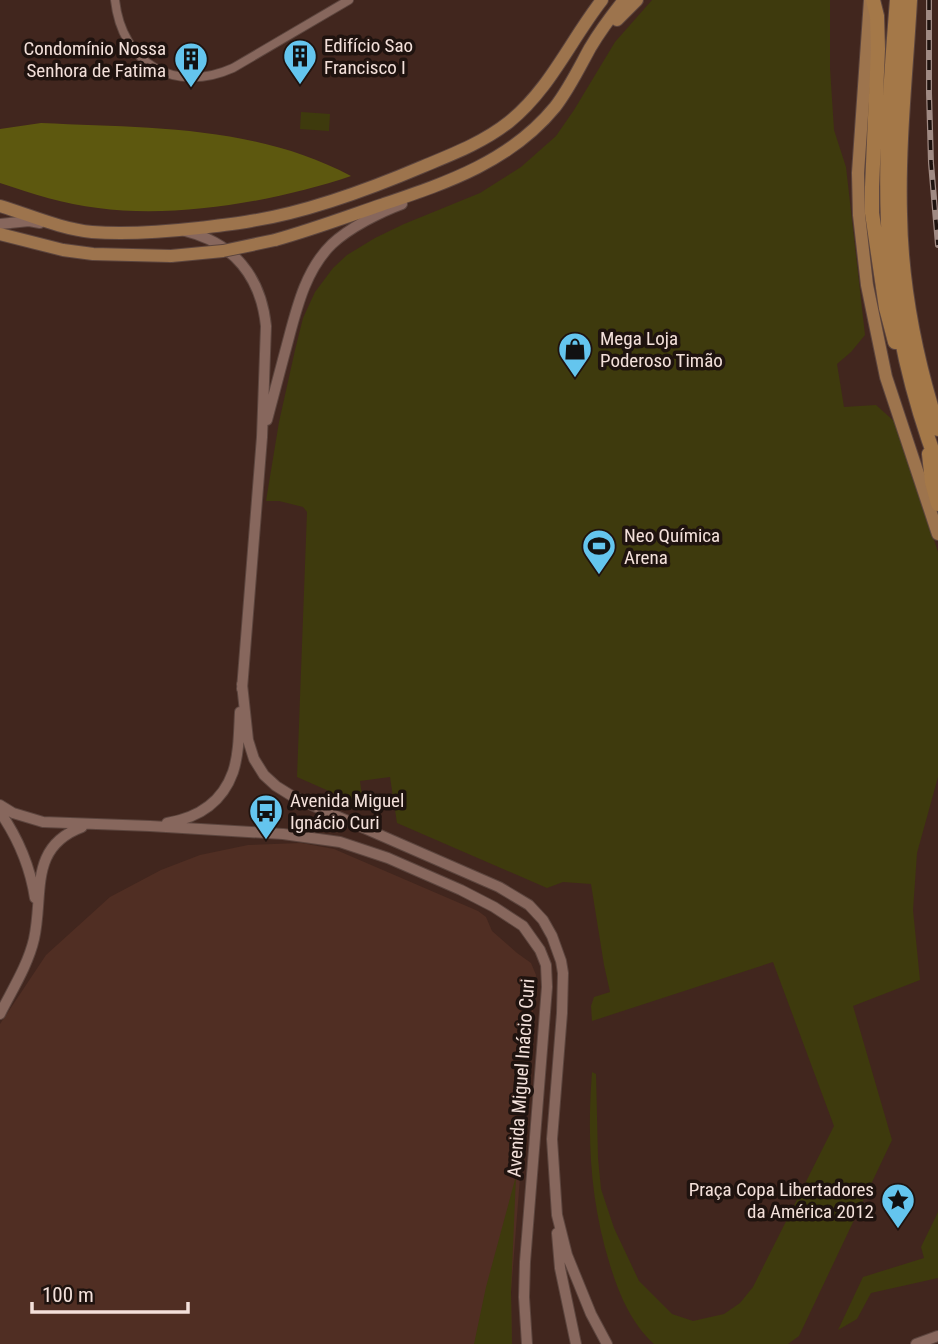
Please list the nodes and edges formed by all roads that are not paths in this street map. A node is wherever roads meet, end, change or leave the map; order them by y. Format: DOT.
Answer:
graph roads {
  1 [pos="115,0"];
  2 [pos="349,0"];
  3 [pos="603,0"];
  4 [pos="624,0"];
  5 [pos="637,0"];
  6 [pos="872,0"];
  7 [pos="897,0"];
  8 [pos="910,0"];
  9 [pos="590,48"];
  10 [pos="0,206"];
  11 [pos="369,214"];
  12 [pos="0,224"];
  13 [pos="56,225"];
  14 [pos="179,230"];
  15 [pos="0,234"];
  16 [pos="915,397"];
  17 [pos="932,432"];
  18 [pos="262,437"];
  19 [pos="938,466"];
  20 [pos="938,504"];
  21 [pos="938,534"];
  22 [pos="243,684"];
  23 [pos="0,805"];
  24 [pos="0,812"];
  25 [pos="91,824"];
  26 [pos="150,826"];
  27 [pos="37,915"];
  28 [pos="0,1014"];
  29 [pos="556,1216"];
  30 [pos="524,1297"];
  31 [pos="938,1336"];
  32 [pos="527,1344"];
  33 [pos="533,1344"];
  34 [pos="576,1344"];
  35 [pos="607,1344"];
  36 [pos="916,1344"];
  1 -- 2 [label="street"];
  3 -- 14 [label="main road"];
  4 -- 9 [label="main road"];
  5 -- 9 [label="main road"];
  6 -- 16 [label="highway"];
  6 -- 21 [label="main road"];
  7 -- 16 [label="highway"];
  8 -- 17 [label="highway"];
  9 -- 11 [label="main road"];
  10 -- 13 [label="main road"];
  11 -- 15 [label="main road, bridge"];
  11 -- 18 [label="street"];
  12 -- 13 [label="street"];
  13 -- 14 [label="main road"];
  14 -- 18 [label="street"];
  16 -- 17 [label="highway"];
  17 -- 19 [label="highway"];
  17 -- 20 [label="highway"];
  18 -- 22 [label="street"];
  22 -- 26 [label="street"];
  22 -- 29 [label="street, Avenida Miguel Inácio Curi"];
  23 -- 25 [label="street"];
  24 -- 27 [label="street, Avenida Miguel Inácio Curi"];
  25 -- 26 [label="street, Avenida Miguel Inácio Curi"];
  25 -- 27 [label="street, Avenida Miguel Inácio Curi"];
  26 -- 30 [label="street, Avenida Miguel Inácio Curi"];
  27 -- 28 [label="street, Avenida Miguel Inácio Curi"];
  29 -- 34 [label="street"];
  29 -- 35 [label="street, Avenida Miguel Inácio Curi"];
  30 -- 32 [label="street, Avenida Miguel Inácio Curi"];
  30 -- 33 [label="street"];
  31 -- 36 [label="street"];
}
